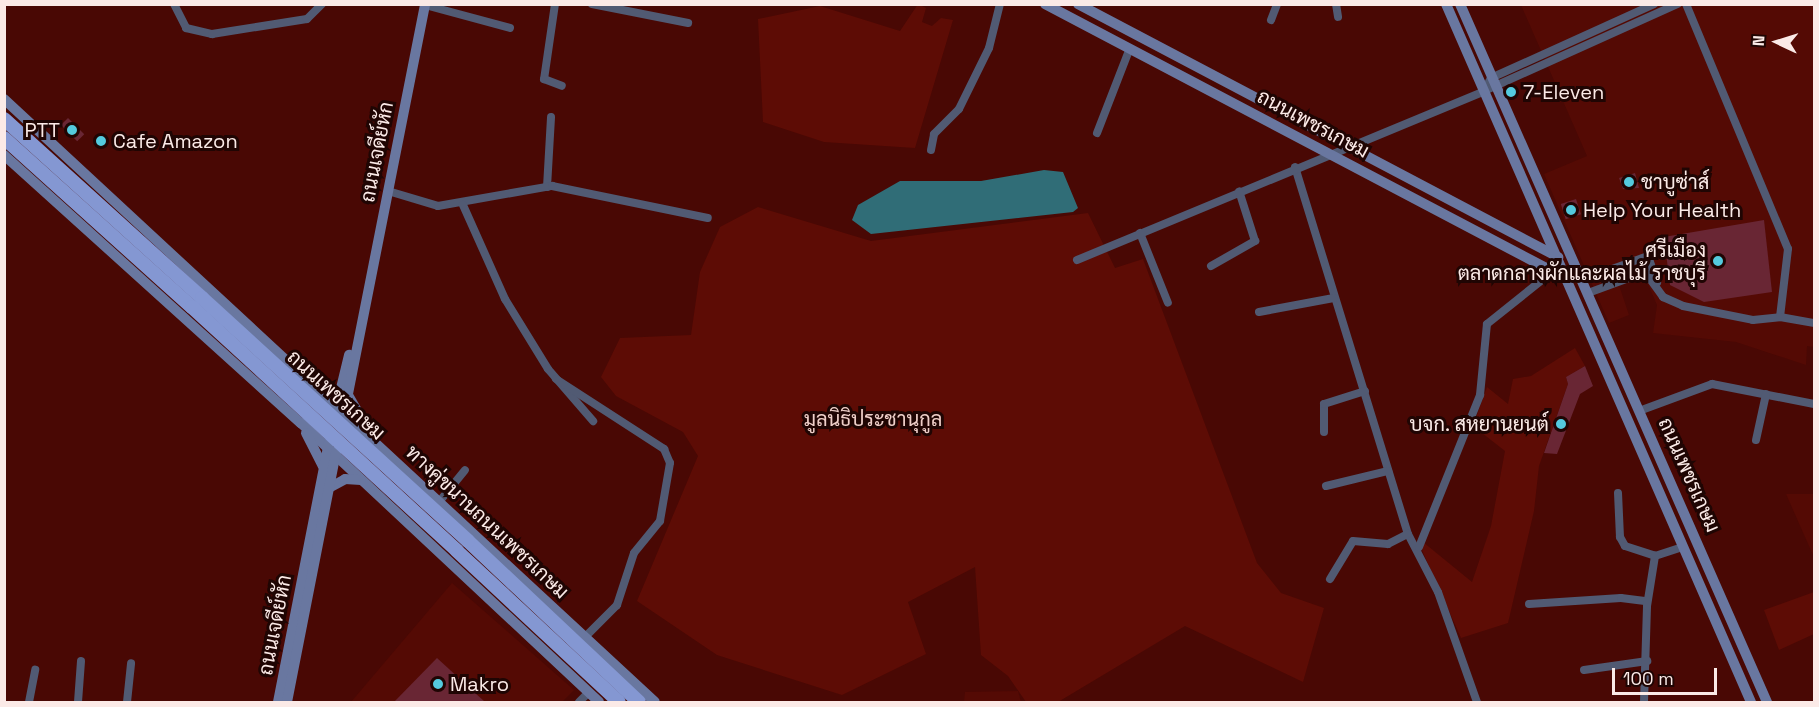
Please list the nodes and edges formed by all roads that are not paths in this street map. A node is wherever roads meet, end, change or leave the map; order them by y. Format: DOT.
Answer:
graph roads {
  1 [pos="174,4"];
  2 [pos="322,4"];
  3 [pos="555,4"];
  4 [pos="592,4"];
  5 [pos="1000,4"];
  6 [pos="1045,4"];
  7 [pos="1078,4"];
  8 [pos="1277,4"];
  9 [pos="1336,4"];
  10 [pos="1446,4"];
  11 [pos="1460,4"];
  12 [pos="1654,4"];
  13 [pos="1678,4"];
  14 [pos="1686,4"];
  15 [pos="425,5"];
  16 [pos="1338,17"];
  17 [pos="1271,20"];
  18 [pos="688,23"];
  19 [pos="1611,24"];
  20 [pos="510,28"];
  21 [pos="1615,33"];
  22 [pos="1130,48"];
  23 [pos="1493,82"];
  24 [pos="562,86"];
  25 [pos="1484,91"];
  26 [pos="4,99"];
  27 [pos="551,117"];
  28 [pos="5,119"];
  29 [pos="1097,134"];
  30 [pos="4,138"];
  31 [pos="1347,147"];
  32 [pos="931,150"];
  33 [pos="1327,153"];
  34 [pos="4,155"];
  35 [pos="1295,167"];
  36 [pos="547,187"];
  37 [pos="388,191"];
  38 [pos="1239,191"];
  39 [pos="463,205"];
  40 [pos="708,218"];
  41 [pos="1140,233"];
  42 [pos="1556,255"];
  43 [pos="1077,260"];
  44 [pos="1576,265"];
  45 [pos="1211,266"];
  46 [pos="1552,272"];
  47 [pos="1564,278"];
  48 [pos="1582,280"];
  49 [pos="1657,286"];
  50 [pos="1588,293"];
  51 [pos="1334,298"];
  52 [pos="197,302"];
  53 [pos="1168,303"];
  54 [pos="364,306"];
  55 [pos="1259,312"];
  56 [pos="1780,317"];
  57 [pos="1815,323"];
  58 [pos="556,379"];
  59 [pos="342,385"];
  60 [pos="315,388"];
  61 [pos="1365,392"];
  62 [pos="1766,394"];
  63 [pos="348,395"];
  64 [pos="1815,404"];
  65 [pos="340,411"];
  66 [pos="1639,411"];
  67 [pos="593,421"];
  68 [pos="301,423"];
  69 [pos="1324,432"];
  70 [pos="371,439"];
  71 [pos="1756,440"];
  72 [pos="332,452"];
  73 [pos="324,470"];
  74 [pos="465,470"];
  75 [pos="1388,471"];
  76 [pos="362,480"];
  77 [pos="1326,486"];
  78 [pos="329,488"];
  79 [pos="1618,493"];
  80 [pos="439,502"];
  81 [pos="1408,534"];
  82 [pos="463,546"];
  83 [pos="1419,547"];
  84 [pos="1683,547"];
  85 [pos="1655,556"];
  86 [pos="1330,579"];
  87 [pos="1647,601"];
  88 [pos="1529,604"];
  89 [pos="585,637"];
  90 [pos="81,661"];
  91 [pos="1647,661"];
  92 [pos="131,663"];
  93 [pos="35,670"];
  94 [pos="1584,670"];
  95 [pos="588,693"];
  96 [pos="29,702"];
  97 [pos="78,702"];
  98 [pos="127,702"];
  99 [pos="278,702"];
  100 [pos="287,702"];
  101 [pos="579,702"];
  102 [pos="599,702"];
  103 [pos="619,702"];
  104 [pos="639,702"];
  105 [pos="655,702"];
  106 [pos="1477,702"];
  107 [pos="1644,702"];
  108 [pos="1751,702"];
  109 [pos="1767,702"];
  1 -- 2 [label="street"];
  3 -- 24 [label="street"];
  4 -- 18 [label="street"];
  5 -- 32 [label="street"];
  6 -- 22 [label="main road, ถนนเพชรเกษม"];
  7 -- 31 [label="main road, ถนนเพชรเกษม"];
  8 -- 17 [label="street"];
  9 -- 16 [label="street"];
  10 -- 25 [label="main road"];
  11 -- 23 [label="main road"];
  12 -- 19 [label="street"];
  13 -- 21 [label="street"];
  14 -- 56 [label="street"];
  15 -- 20 [label="street"];
  15 -- 37 [label="main road, ถนนเจดีย์หัก"];
  19 -- 21 [label="street"];
  19 -- 23 [label="street"];
  21 -- 23 [label="street"];
  22 -- 29 [label="street"];
  22 -- 33 [label="main road, ถนนเพชรเกษม"];
  23 -- 25 [label="street"];
  23 -- 44 [label="main road"];
  25 -- 31 [label="street"];
  25 -- 42 [label="main road"];
  26 -- 60 [label="main road, ทางคู่ขนานถนนเพชรเกษม"];
  27 -- 36 [label="street"];
  28 -- 52 [label="highway, ถนนเพชรเกษม"];
  30 -- 52 [label="highway, ถนนเพชรเกษม"];
  31 -- 33 [label="street"];
  31 -- 42 [label="main road, ถนนเพชรเกษม"];
  33 -- 35 [label="street"];
  33 -- 46 [label="main road, ถนนเพชรเกษม"];
  34 -- 68 [label="main road"];
  35 -- 38 [label="street"];
  35 -- 51 [label="street"];
  36 -- 39 [label="street"];
  36 -- 40 [label="street"];
  37 -- 39 [label="street"];
  37 -- 54 [label="main road, ถนนเจดีย์หัก"];
  38 -- 41 [label="street"];
  38 -- 45 [label="street"];
  39 -- 58 [label="street"];
  41 -- 43 [label="street"];
  41 -- 53 [label="street"];
  42 -- 44 [label="main road, ถนนเพชรเกษม"];
  42 -- 47 [label="main road"];
  44 -- 48 [label="main road"];
  46 -- 47 [label="main road, ถนนเพชรเกษม"];
  46 -- 83 [label="street"];
  47 -- 48 [label="main road, ถนนเพชรเกษม"];
  47 -- 84 [label="main road, ถนนเพชรเกษม"];
  48 -- 49 [label="street"];
  48 -- 50 [label="main road, ถนนเพชรเกษม"];
  49 -- 50 [label="street"];
  49 -- 56 [label="street"];
  50 -- 66 [label="main road, ถนนเพชรเกษม"];
  51 -- 55 [label="street"];
  51 -- 61 [label="street"];
  52 -- 82 [label="highway, ถนนเพชรเกษม, bridge"];
  54 -- 59 [label="main road, ถนนเจดีย์หัก"];
  54 -- 63 [label="main road, ถนนเจดีย์หัก"];
  56 -- 57 [label="street"];
  58 -- 67 [label="street"];
  58 -- 89 [label="street"];
  59 -- 60 [label="main road"];
  59 -- 65 [label="main road, ถนนเจดีย์หัก"];
  60 -- 65 [label="main road, ทางคู่ขนานถนนเพชรเกษม"];
  61 -- 69 [label="street"];
  61 -- 75 [label="street"];
  62 -- 64 [label="street"];
  62 -- 66 [label="street"];
  62 -- 71 [label="street"];
  63 -- 65 [label="main road, ถนนเจดีย์หัก"];
  63 -- 70 [label="main road"];
  65 -- 70 [label="main road, ทางคู่ขนานถนนเพชรเกษม"];
  65 -- 72 [label="main road"];
  66 -- 109 [label="main road, ถนนเพชรเกษม"];
  68 -- 72 [label="main road"];
  68 -- 73 [label="main road"];
  70 -- 80 [label="main road, ทางคู่ขนานถนนเพชรเกษม"];
  72 -- 73 [label="main road, ถนนเจดีย์หัก"];
  72 -- 76 [label="main road"];
  72 -- 78 [label="main road, ถนนเจดีย์หัก"];
  73 -- 99 [label="main road, ถนนเจดีย์หัก"];
  74 -- 80 [label="street"];
  75 -- 77 [label="street"];
  75 -- 81 [label="street"];
  76 -- 78 [label="main road"];
  76 -- 95 [label="main road"];
  78 -- 100 [label="main road, ถนนเจดีย์หัก"];
  79 -- 85 [label="street"];
  80 -- 89 [label="main road, ทางคู่ขนานถนนเพชรเกษม"];
  81 -- 83 [label="street"];
  81 -- 86 [label="street"];
  82 -- 103 [label="highway, ถนนเพชรเกษม"];
  82 -- 104 [label="highway, ถนนเพชรเกษม"];
  83 -- 106 [label="street"];
  84 -- 85 [label="street"];
  84 -- 108 [label="main road, ถนนเพชรเกษม"];
  85 -- 87 [label="street"];
  87 -- 88 [label="street"];
  87 -- 91 [label="street"];
  89 -- 105 [label="main road, ทางคู่ขนานถนนเพชรเกษม"];
  90 -- 97 [label="street"];
  91 -- 94 [label="street"];
  91 -- 107 [label="street"];
  92 -- 98 [label="street"];
  93 -- 96 [label="street"];
  95 -- 101 [label="street"];
  95 -- 102 [label="main road"];
}
